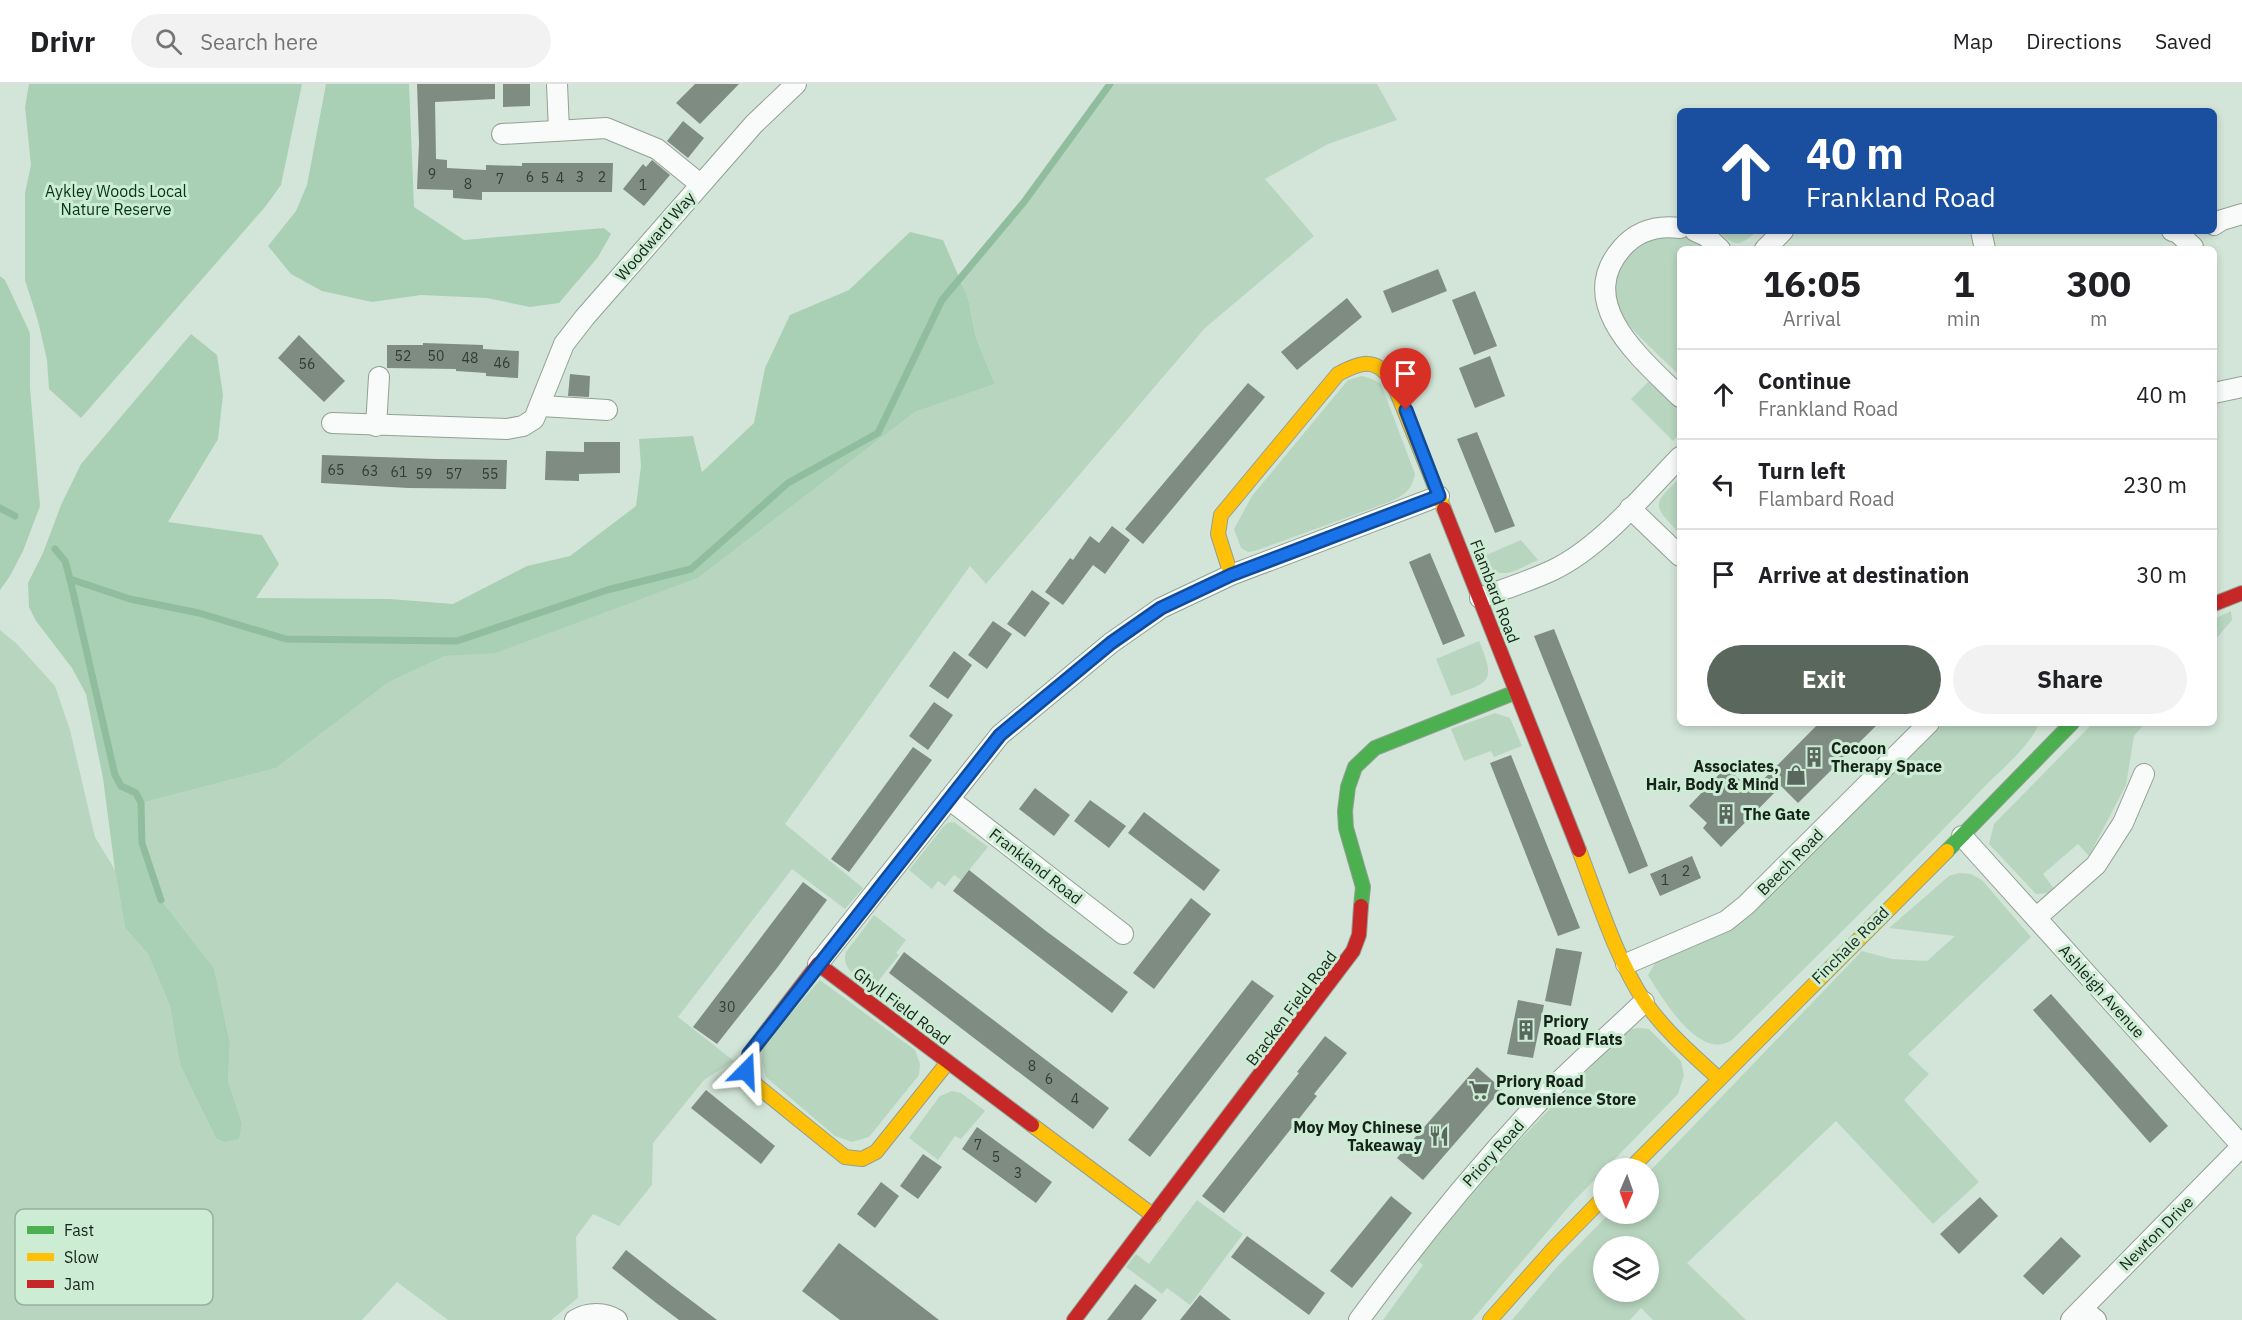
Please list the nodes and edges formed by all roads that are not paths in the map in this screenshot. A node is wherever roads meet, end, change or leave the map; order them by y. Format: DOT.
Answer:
graph roads {
  1 [pos="557,84"];
  2 [pos="796,84"];
  3 [pos="559,130"];
  4 [pos="502,134"];
  5 [pos="700,184"];
  6 [pos="2242,214"];
  7 [pos="2217,223"];
  8 [pos="1677,228"];
  9 [pos="1702,234"];
  10 [pos="1780,234"];
  11 [pos="2179,234"];
  12 [pos="1717,246"];
  13 [pos="1768,246"];
  14 [pos="2191,246"];
  15 [pos="379,377"];
  16 [pos="2242,387"];
  17 [pos="2217,392"];
  18 [pos="1677,394"];
  19 [pos="541,406"];
  20 [pos="606,410"];
  21 [pos="332,423"];
  22 [pos="376,426"];
  23 [pos="1677,460"];
  24 [pos="1439,496"];
  25 [pos="1630,508"];
  26 [pos="1677,553"];
  27 [pos="1231,575"];
  28 [pos="2242,593"];
  29 [pos="1480,598"];
  30 [pos="2217,603"];
  31 [pos="1516,692"];
  32 [pos="1926,726"];
  33 [pos="2069,726"];
  34 [pos="2144,774"];
  35 [pos="949,799"];
  36 [pos="1962,836"];
  37 [pos="2037,918"];
  38 [pos="1123,934"];
  39 [pos="818,964"];
  40 [pos="1626,964"];
  41 [pos="1644,1002"];
  42 [pos="948,1062"];
  43 [pos="1718,1078"];
  44 [pos="2242,1146"];
  45 [pos="1641,1158"];
  46 [pos="1593,1209"];
  47 [pos="1154,1216"];
  48 [pos="2083,1316"];
  49 [pos="575,1320"];
  50 [pos="617,1320"];
  51 [pos="1074,1320"];
  52 [pos="1359,1320"];
  53 [pos="1490,1320"];
  1 -- 3 [label="street"];
  2 -- 5 [label="street, Woodward Way"];
  3 -- 4 [label="street"];
  3 -- 5 [label="street"];
  5 -- 19 [label="street, Woodward Way"];
  6 -- 7 [label="street"];
  8 -- 18 [label="street"];
  9 -- 12 [label="street"];
  10 -- 13 [label="street"];
  11 -- 14 [label="street"];
  15 -- 22 [label="street"];
  16 -- 17 [label="street"];
  19 -- 20 [label="street"];
  19 -- 22 [label="street, Woodward Way"];
  21 -- 22 [label="street, Woodward Way"];
  23 -- 25 [label="street"];
  24 -- 27 [label="street"];
  24 -- 27 [label="street, Flambard Road"];
  24 -- 29 [label="street, Flambard Road"];
  25 -- 26 [label="street"];
  25 -- 29 [label="street"];
  27 -- 35 [label="street"];
  28 -- 30 [label="street"];
  29 -- 31 [label="street, Flambard Road"];
  31 -- 40 [label="street, Flambard Road"];
  31 -- 47 [label="street, Bracken Field Road"];
  32 -- 40 [label="street, Beech Road"];
  33 -- 36 [label="street, Finchale Road"];
  34 -- 37 [label="street"];
  35 -- 38 [label="street, Frankland Road"];
  35 -- 39 [label="street"];
  36 -- 37 [label="street, Ashleigh Avenue"];
  36 -- 43 [label="street, Finchale Road"];
  37 -- 44 [label="street, Ashleigh Avenue"];
  39 -- 42 [label="street, Ghyll Field Road"];
  39 -- 42 [label="street, Ghyll Field Road"];
  40 -- 41 [label="street, Flambard Road"];
  41 -- 43 [label="street, Flambard Road"];
  41 -- 52 [label="street, Priory Road"];
  42 -- 47 [label="street, Ghyll Field Road"];
  43 -- 45 [label="street, Finchale Road"];
  44 -- 48 [label="street, Newton Drive"];
  46 -- 53 [label="street"];
  47 -- 51 [label="street, Bracken Field Road"];
  49 -- 50 [label="street"];
}
